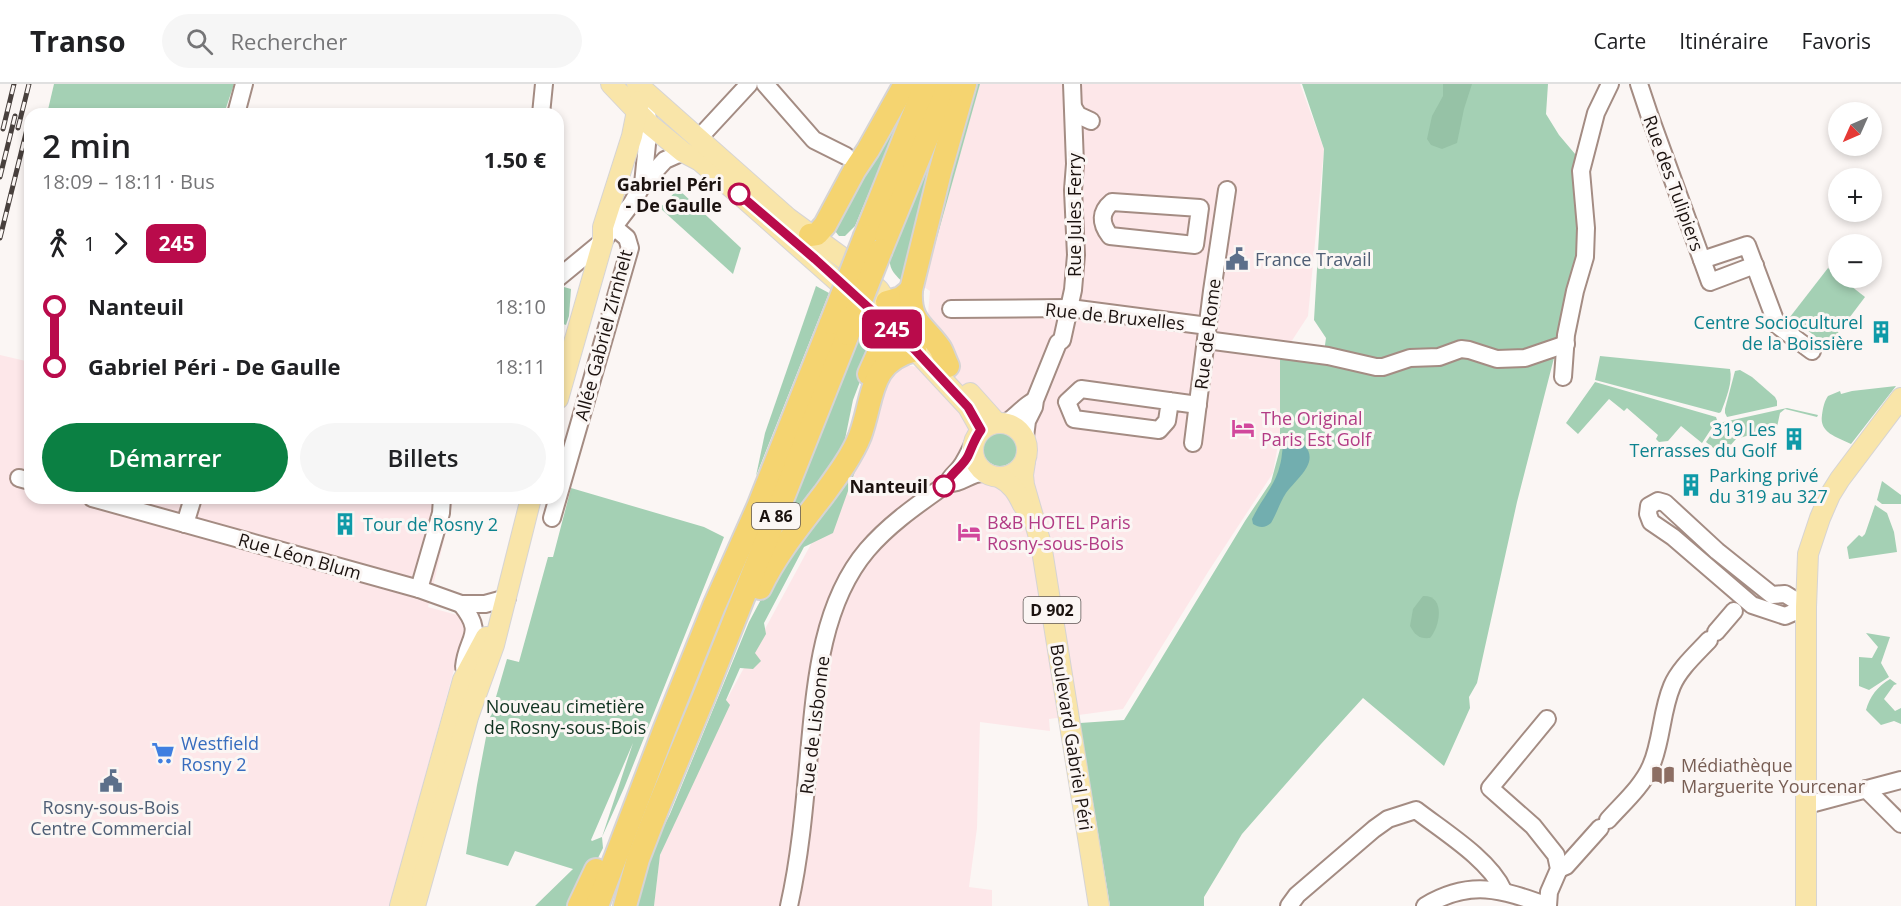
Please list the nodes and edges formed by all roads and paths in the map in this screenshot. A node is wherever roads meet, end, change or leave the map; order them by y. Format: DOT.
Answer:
graph roads {
  1 [pos="244,84"];
  2 [pos="544,84"];
  3 [pos="612,84"];
  4 [pos="749,84"];
  5 [pos="765,84"];
  6 [pos="906,84"];
  7 [pos="926,84"];
  8 [pos="949,84"];
  9 [pos="965,84"];
  10 [pos="1065,84"];
  11 [pos="1072,84"];
  12 [pos="1610,84"];
  13 [pos="1639,84"];
  14 [pos="638,85"];
  15 [pos="238,108"];
  16 [pos="542,108"];
  17 [pos="640,123"];
  18 [pos="699,138"];
  19 [pos="683,152"];
  20 [pos="846,156"];
  21 [pos="643,184"];
  22 [pos="1227,190"];
  23 [pos="771,202"];
  24 [pos="608,234"];
  25 [pos="873,243"];
  26 [pos="1195,245"];
  27 [pos="818,249"];
  28 [pos="1219,249"];
  29 [pos="1702,260"];
  30 [pos="1755,265"];
  31 [pos="564,274"];
  32 [pos="911,290"];
  33 [pos="858,299"];
  34 [pos="887,302"];
  35 [pos="1066,308"];
  36 [pos="951,309"];
  37 [pos="890,327"];
  38 [pos="840,328"];
  39 [pos="1207,333"];
  40 [pos="1566,344"];
  41 [pos="915,350"];
  42 [pos="1812,351"];
  43 [pos="948,366"];
  44 [pos="1563,377"];
  45 [pos="564,379"];
  46 [pos="1901,398"];
  47 [pos="1035,400"];
  48 [pos="1170,401"];
  49 [pos="1198,405"];
  50 [pos="989,429"];
  51 [pos="1025,437"];
  52 [pos="1193,443"];
  53 [pos="852,451"];
  54 [pos="1025,462"];
  55 [pos="992,475"];
  56 [pos="564,476"];
  57 [pos="948,483"];
  58 [pos="113,504"];
  59 [pos="191,504"];
  60 [pos="442,504"];
  61 [pos="530,504"];
  62 [pos="556,504"];
  63 [pos="552,518"];
  64 [pos="185,524"];
  65 [pos="419,589"];
  66 [pos="460,604"];
  67 [pos="504,607"];
  68 [pos="1806,607"];
  69 [pos="1734,611"];
  70 [pos="464,680"];
  71 [pos="704,699"];
  72 [pos="1547,719"];
  73 [pos="1901,780"];
  74 [pos="1866,789"];
  75 [pos="1807,805"];
  76 [pos="1901,824"];
  77 [pos="628,826"];
  78 [pos="1559,869"];
  79 [pos="1503,890"];
  80 [pos="400,906"];
  81 [pos="415,906"];
  82 [pos="579,906"];
  83 [pos="597,906"];
  84 [pos="625,906"];
  85 [pos="789,906"];
  86 [pos="1093,906"];
  87 [pos="1099,906"];
  88 [pos="1288,906"];
  89 [pos="1425,906"];
  90 [pos="1548,906"];
  91 [pos="1806,906"];
  1 -- 15 [label="street"];
  2 -- 16 [label="street"];
  3 -- 17 [label="main road"];
  4 -- 18 [label="street"];
  5 -- 20 [label="street"];
  6 -- 27 [label="highway"];
  7 -- 25 [label="highway, A 86"];
  8 -- 25 [label="highway, A 86"];
  9 -- 32 [label="highway"];
  10 -- 35 [label="street, Rue Jules Ferry"];
  11 -- 35 [label="street, Rue Jules Ferry"];
  12 -- 40 [label="street"];
  13 -- 29 [label="street, Rue des Tulipiers"];
  14 -- 17 [label="main road"];
  14 -- 18 [label="main road"];
  17 -- 19 [label="main road"];
  17 -- 21 [label="street"];
  17 -- 23 [label="main road"];
  17 -- 24 [label="main road"];
  18 -- 23 [label="main road"];
  19 -- 21 [label="street"];
  19 -- 27 [label="main road"];
  21 -- 24 [label="street"];
  22 -- 28 [label="street, Rue de Rome"];
  23 -- 27 [label="main road"];
  24 -- 31 [label="street"];
  24 -- 45 [label="main road"];
  24 -- 56 [label="street, Allée Gabriel Zirnhelt"];
  25 -- 38 [label="highway, A 86, bridge"];
  26 -- 26 [label="street"];
  26 -- 28 [label="street"];
  27 -- 33 [label="main road"];
  27 -- 34 [label="main road"];
  28 -- 39 [label="street, Rue de Rome"];
  29 -- 30 [label="street"];
  29 -- 30 [label="street, Rue des Tulipiers"];
  30 -- 42 [label="street"];
  32 -- 34 [label="highway"];
  32 -- 43 [label="highway"];
  33 -- 34 [label="main road"];
  33 -- 37 [label="main road"];
  34 -- 37 [label="main road"];
  34 -- 43 [label="main road"];
  35 -- 36 [label="street, Rue de Bruxelles"];
  35 -- 39 [label="street, Rue de Bruxelles"];
  35 -- 47 [label="street, Rue Jules Ferry"];
  37 -- 41 [label="main road"];
  37 -- 53 [label="highway"];
  38 -- 71 [label="highway, A 86"];
  38 -- 77 [label="highway, A 86"];
  39 -- 40 [label="street, Rue de Bruxelles"];
  39 -- 49 [label="street, Rue de Rome"];
  40 -- 44 [label="street"];
  41 -- 50 [label="main road"];
  41 -- 53 [label="highway"];
  43 -- 50 [label="main road"];
  46 -- 68 [label="main road"];
  47 -- 50 [label="street, Rue Jules Ferry"];
  47 -- 51 [label="street, Rue Jules Ferry"];
  48 -- 48 [label="street"];
  48 -- 49 [label="street"];
  49 -- 52 [label="street, Rue de Rome"];
  50 -- 51 [label="main road"];
  50 -- 55 [label="main road"];
  50 -- 57 [label="street, Rue de Lisbonne"];
  51 -- 54 [label="main road"];
  53 -- 71 [label="highway"];
  54 -- 55 [label="main road"];
  54 -- 87 [label="main road, Boulevard Gabriel Péri / D 902"];
  55 -- 57 [label="street, Rue de Lisbonne"];
  55 -- 86 [label="main road, Boulevard Gabriel Péri / D 902"];
  57 -- 85 [label="street, Rue de Lisbonne"];
  58 -- 64 [label="street, Rue Léon Blum"];
  59 -- 64 [label="street"];
  60 -- 65 [label="street"];
  61 -- 67 [label="main road"];
  62 -- 63 [label="street, Allée Gabriel Zirnhelt"];
  64 -- 65 [label="street, Rue Léon Blum"];
  65 -- 66 [label="street, Rue Léon Blum"];
  66 -- 67 [label="street, Rue Léon Blum"];
  66 -- 70 [label="street"];
  67 -- 70 [label="main road"];
  67 -- 81 [label="main road"];
  68 -- 68 [label="street"];
  68 -- 75 [label="main road"];
  69 -- 78 [label="street"];
  70 -- 80 [label="main road"];
  71 -- 84 [label="highway, A 86"];
  72 -- 78 [label="street"];
  73 -- 74 [label="street"];
  74 -- 75 [label="street"];
  74 -- 76 [label="street"];
  75 -- 91 [label="main road"];
  77 -- 82 [label="highway"];
  77 -- 83 [label="highway, A 86"];
  78 -- 90 [label="street"];
  79 -- 88 [label="street"];
  79 -- 89 [label="street"];
  79 -- 90 [label="street"];
}
